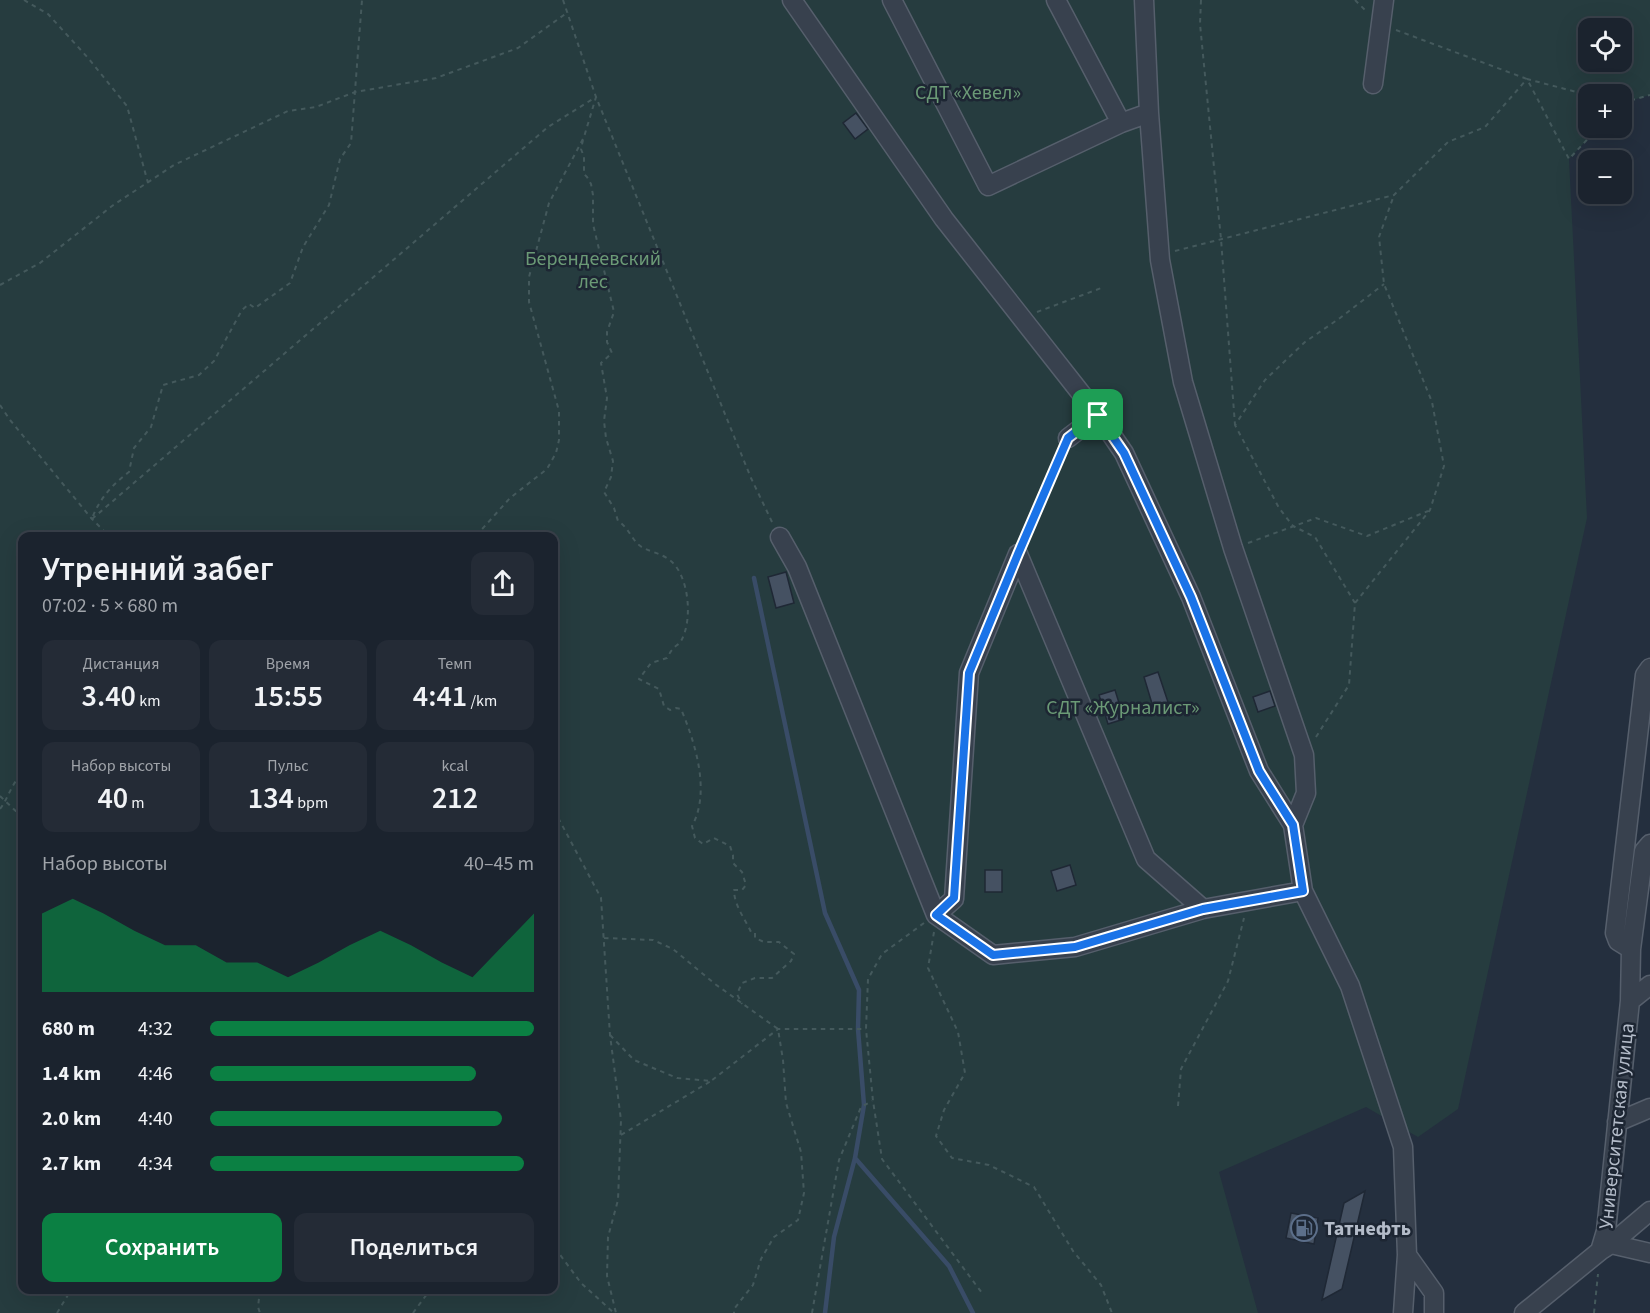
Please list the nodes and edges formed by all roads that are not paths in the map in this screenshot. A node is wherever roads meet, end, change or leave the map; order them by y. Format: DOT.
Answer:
graph roads {
  1 [pos="792,0"];
  2 [pos="892,0"];
  3 [pos="1056,0"];
  4 [pos="1144,0"];
  5 [pos="1384,0"];
  6 [pos="1373,84"];
  7 [pos="1149,112"];
  8 [pos="1121,123"];
  9 [pos="1098,415"];
  10 [pos="1068,438"];
  11 [pos="780,537"];
  12 [pos="1650,668"];
  13 [pos="1293,825"];
  14 [pos="1650,844"];
  15 [pos="1303,891"];
  16 [pos="1203,909"];
  17 [pos="936,915"];
  18 [pos="1631,949"];
  19 [pos="1650,986"];
  20 [pos="1630,1001"];
  21 [pos="1650,1108"];
  22 [pos="1617,1122"];
  23 [pos="1650,1211"];
  24 [pos="1605,1248"];
  25 [pos="1650,1253"];
  26 [pos="1407,1255"];
  27 [pos="1403,1313"];
  28 [pos="1434,1313"];
  29 [pos="1524,1313"];
  1 -- 9 [label="street"];
  2 -- 8 [label="street"];
  3 -- 8 [label="street"];
  4 -- 7 [label="street"];
  5 -- 6 [label="street"];
  7 -- 8 [label="street"];
  7 -- 13 [label="street"];
  9 -- 10 [label="street"];
  9 -- 13 [label="street"];
  11 -- 17 [label="street"];
  12 -- 18 [label="street"];
  13 -- 15 [label="street"];
  14 -- 18 [label="street"];
  15 -- 16 [label="street"];
  15 -- 26 [label="street"];
  16 -- 17 [label="street"];
  16 -- 17 [label="street"];
  18 -- 20 [label="street"];
  19 -- 20 [label="street, Университетская улица"];
  20 -- 22 [label="street, Университетская улица"];
  21 -- 22 [label="street"];
  22 -- 24 [label="street, Университетская улица"];
  23 -- 24 [label="street"];
  24 -- 25 [label="street"];
  24 -- 29 [label="street, Университетская улица"];
  26 -- 27 [label="street"];
  26 -- 28 [label="street"];
}
